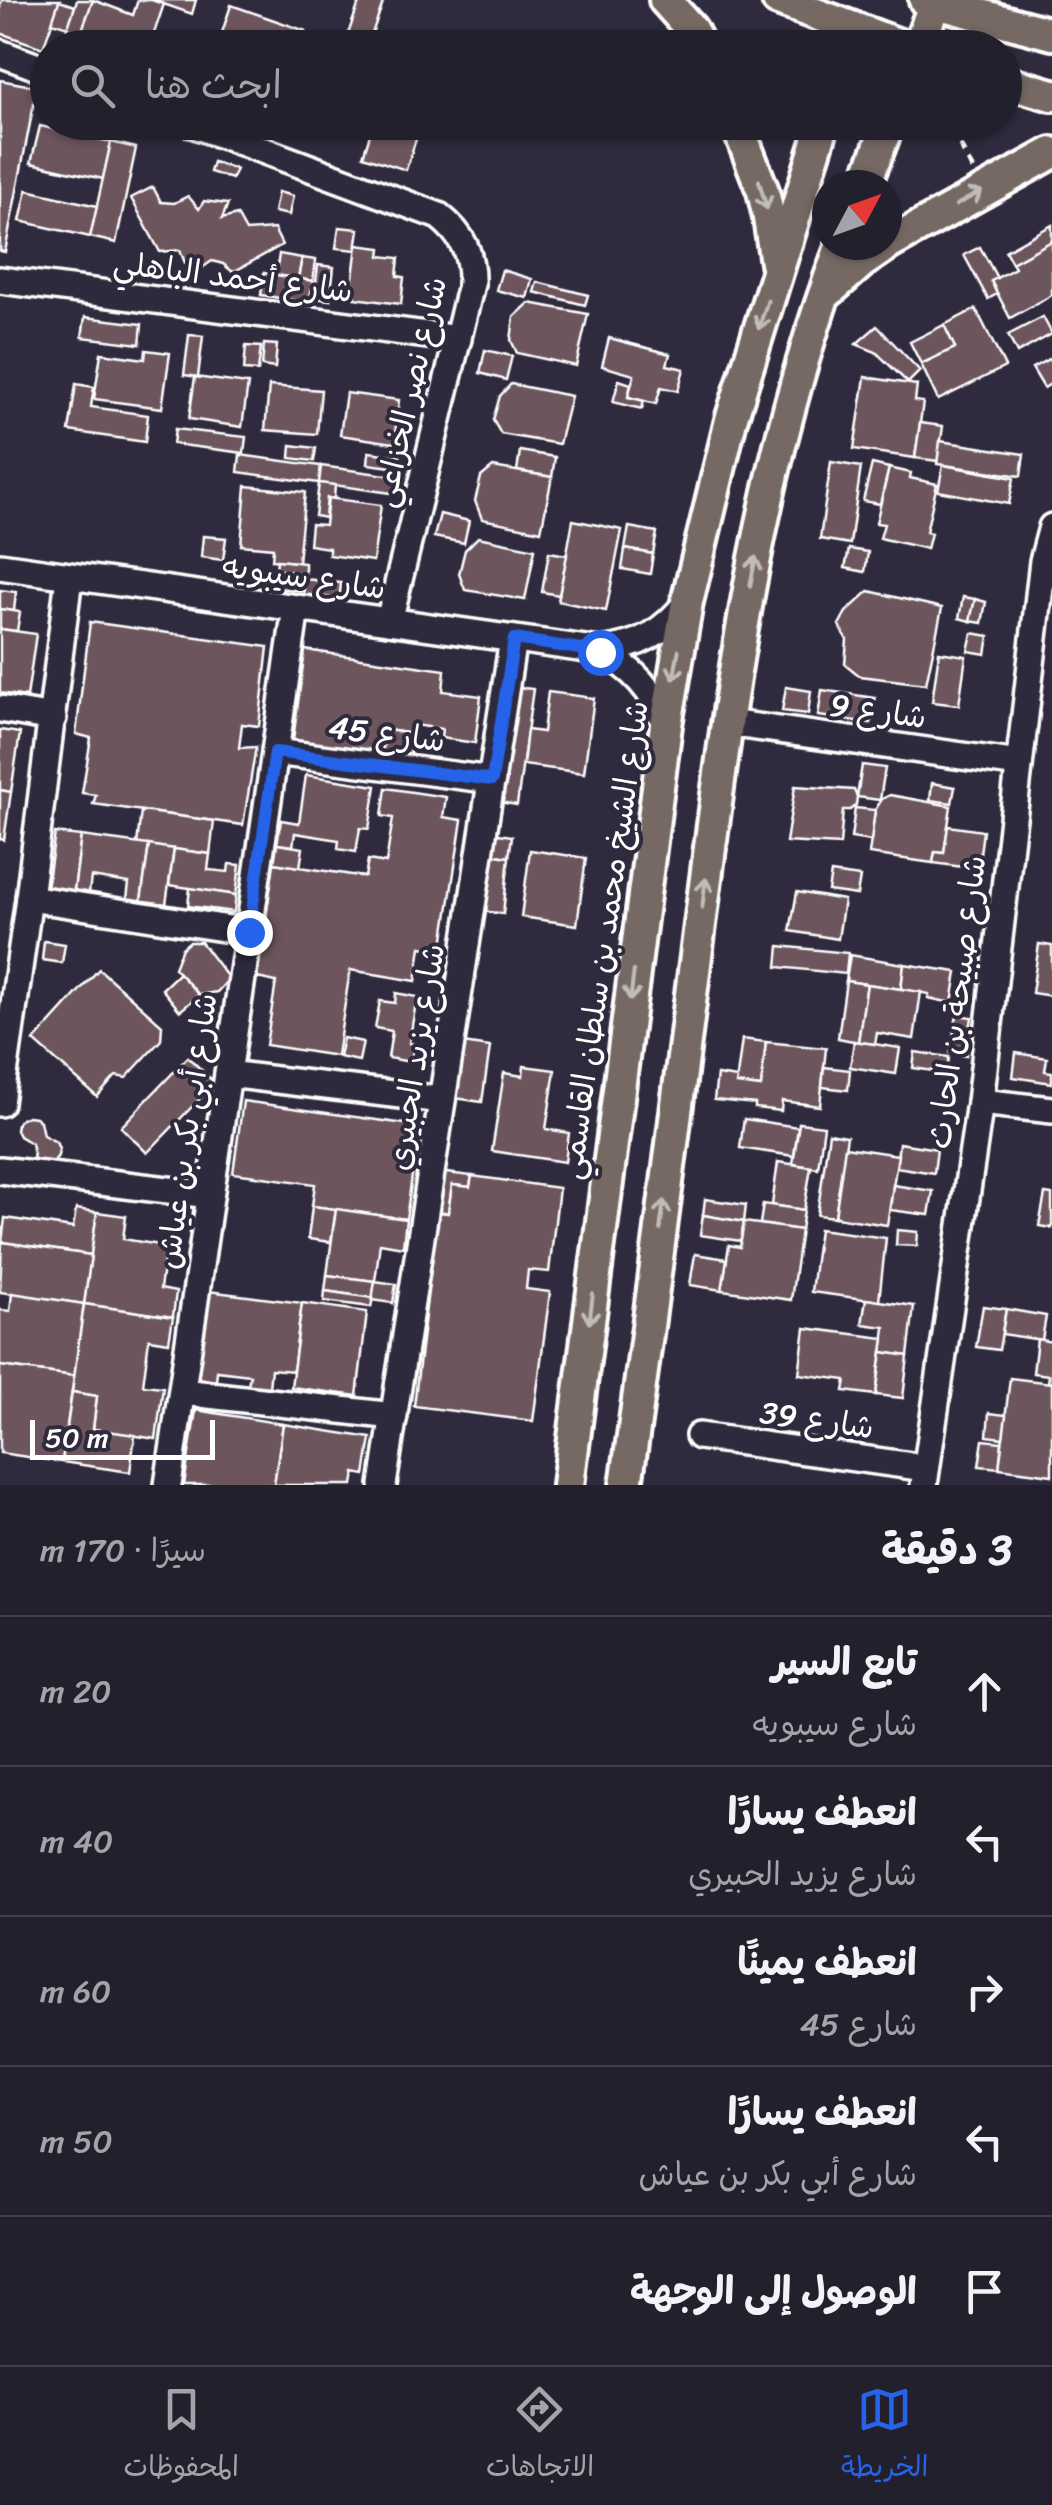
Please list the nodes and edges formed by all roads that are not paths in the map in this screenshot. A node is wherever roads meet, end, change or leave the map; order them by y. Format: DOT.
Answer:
graph roads {
  1 [pos="665,0"];
  2 [pos="778,0"];
  3 [pos="932,1"];
  4 [pos="858,25"];
  5 [pos="691,30"];
  6 [pos="923,30"];
  7 [pos="1052,34"];
  8 [pos="0,54"];
  9 [pos="30,65"];
  10 [pos="1022,86"];
  11 [pos="1052,95"];
  12 [pos="235,140"];
  13 [pos="743,140"];
  14 [pos="818,140"];
  15 [pos="882,140"];
  16 [pos="1052,153"];
  17 [pos="871,170"];
  18 [pos="902,237"];
  19 [pos="836,260"];
  20 [pos="865,260"];
  21 [pos="777,272"];
  22 [pos="0,280"];
  23 [pos="822,298"];
  24 [pos="458,339"];
  25 [pos="1052,527"];
  26 [pos="0,566"];
  27 [pos="69,577"];
  28 [pos="687,602"];
  29 [pos="296,608"];
  30 [pos="389,621"];
  31 [pos="514,639"];
  32 [pos="600,652"];
  33 [pos="0,709"];
  34 [pos="53,718"];
  35 [pos="728,722"];
  36 [pos="666,725"];
  37 [pos="275,752"];
  38 [pos="1019,764"];
  39 [pos="492,780"];
  40 [pos="30,898"];
  41 [pos="249,932"];
  42 [pos="5,1038"];
  43 [pos="228,1074"];
  44 [pos="442,1100"];
  45 [pos="980,1102"];
  46 [pos="0,1103"];
  47 [pos="1052,1110"];
  48 [pos="0,1170"];
  49 [pos="210,1195"];
  50 [pos="182,1392"];
  51 [pos="394,1416"];
  52 [pos="699,1436"];
  53 [pos="925,1477"];
  54 [pos="168,1485"];
  55 [pos="383,1485"];
  56 [pos="568,1485"];
  57 [pos="626,1485"];
  1 -- 5 [label="main road"];
  2 -- 4 [label="main road"];
  3 -- 6 [label="main road"];
  3 -- 7 [label="main road"];
  8 -- 9 [label="street"];
  10 -- 11 [label="main road"];
  12 -- 24 [label="street, شارع نصر الخزاعي"];
  13 -- 21 [label="main road, one-way"];
  14 -- 21 [label="main road, شارع الشيخ محمد بن سلطان القاسمي"];
  15 -- 17 [label="main road"];
  18 -- 16 [label="main road, one-way"];
  19 -- 23 [label="main road"];
  20 -- 23 [label="main road"];
  21 -- 28 [label="main road, شارع الشيخ محمد بن سلطان القاسمي, one-way"];
  22 -- 24 [label="street, شارع أحمد الباهلي"];
  35 -- 23 [label="main road, one-way"];
  24 -- 30 [label="street, شارع نصر الخزاعي"];
  25 -- 38 [label="street, شارع صبيحة بن الحارث"];
  26 -- 27 [label="street, شارع سيبويه"];
  27 -- 29 [label="street, شارع سيبويه"];
  27 -- 34 [label="street"];
  28 -- 32 [label="street, شارع سيبويه"];
  28 -- 36 [label="main road, شارع الشيخ محمد بن سلطان القاسمي, one-way"];
  29 -- 30 [label="street, شارع سيبويه"];
  29 -- 37 [label="street, شارع أبي بكر بن عياش"];
  30 -- 31 [label="street, شارع سيبويه"];
  31 -- 32 [label="street, شارع سيبويه"];
  31 -- 39 [label="street, شارع يزيد الحبيري"];
  32 -- 36 [label="street, شارع سيبويه"];
  33 -- 34 [label="street"];
  34 -- 40 [label="street"];
  35 -- 38 [label="street, شارع 9"];
  57 -- 35 [label="main road, one-way"];
  36 -- 56 [label="main road, شارع الشيخ محمد بن سلطان القاسمي, one-way"];
  37 -- 39 [label="street, شارع 45"];
  37 -- 41 [label="street, شارع أبي بكر بن عياش"];
  38 -- 45 [label="street, شارع صبيحة بن الحارث"];
  39 -- 44 [label="street, شارع يزيد الحبيري"];
  40 -- 41 [label="street"];
  40 -- 42 [label="street"];
  41 -- 43 [label="street, شارع أبي بكر بن عياش"];
  42 -- 46 [label="street"];
  43 -- 44 [label="street"];
  43 -- 49 [label="street, شارع أبي بكر بن عياش"];
  44 -- 51 [label="street, شارع يزيد الحبيري"];
  45 -- 47 [label="street"];
  45 -- 53 [label="street, شارع صبيحة بن الحارث"];
  48 -- 49 [label="street"];
  49 -- 50 [label="street, شارع أبي بكر بن عياش"];
  50 -- 51 [label="street"];
  50 -- 54 [label="street, شارع أبي بكر بن عياش"];
  51 -- 55 [label="street, شارع يزيد الحبيري"];
  52 -- 53 [label="street, شارع 39"];
}
